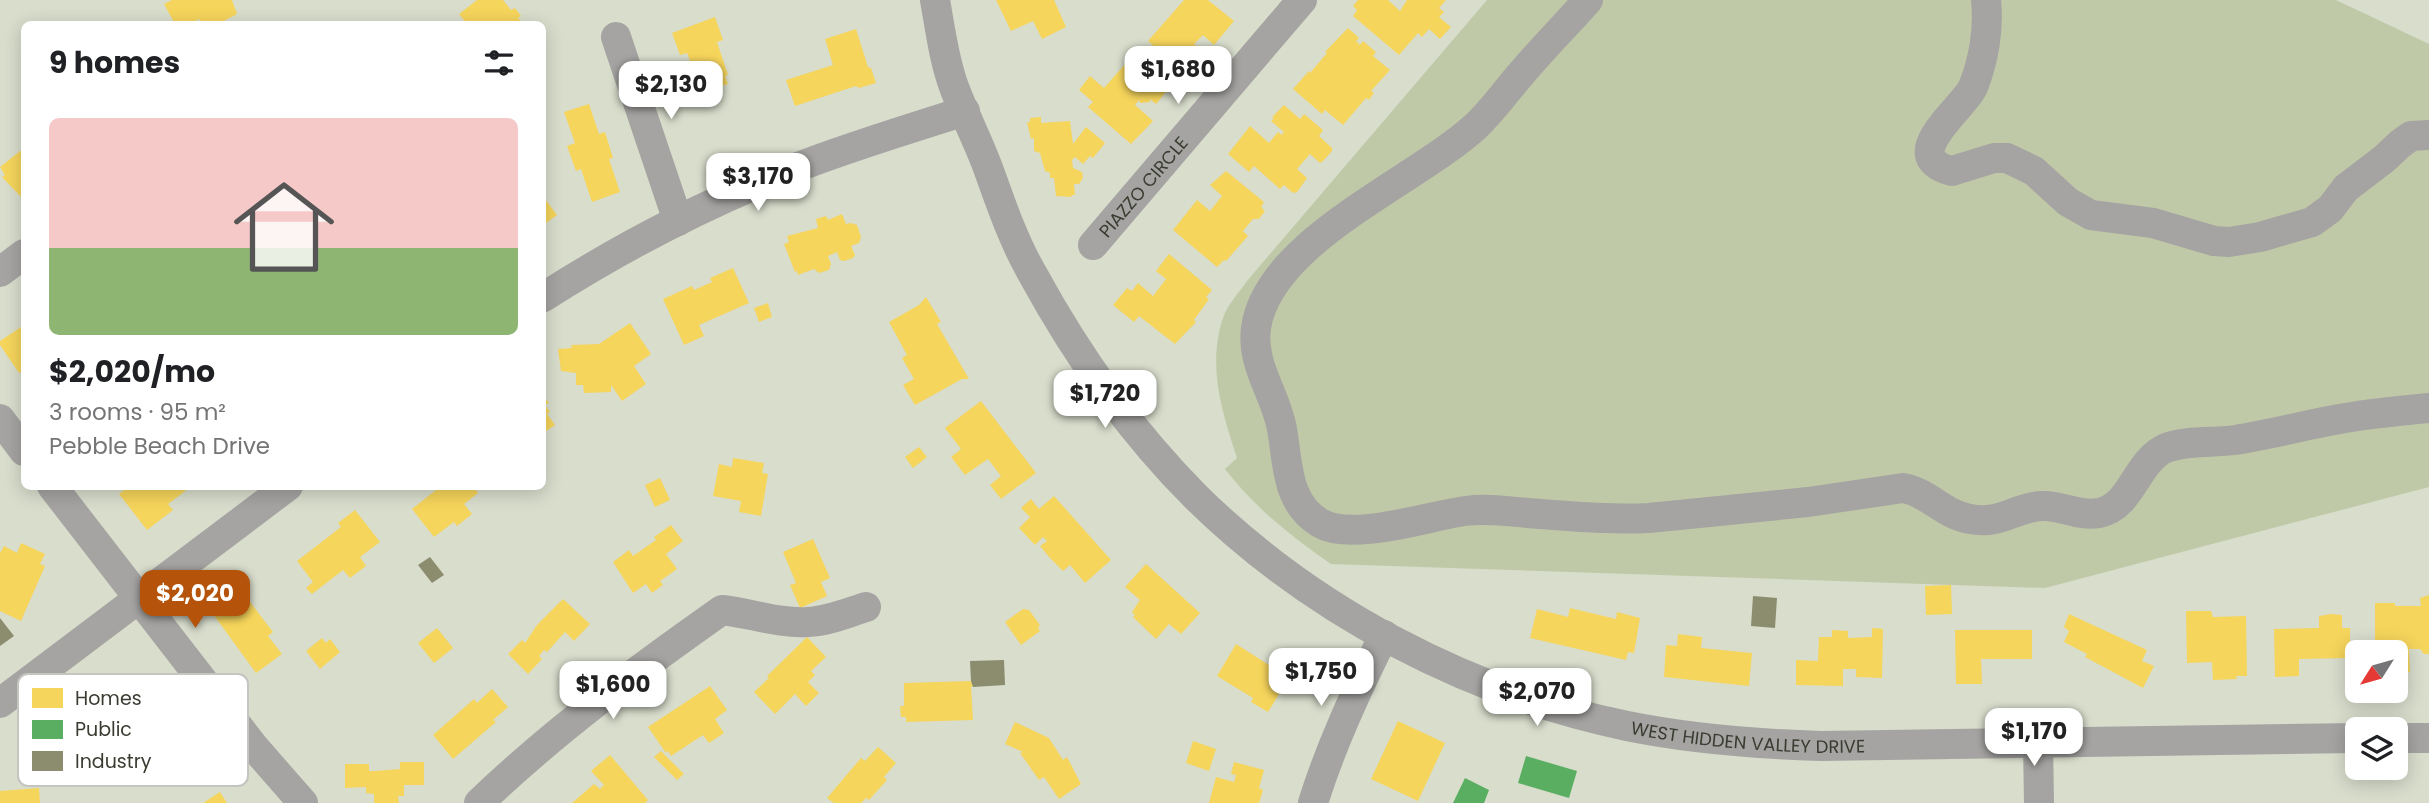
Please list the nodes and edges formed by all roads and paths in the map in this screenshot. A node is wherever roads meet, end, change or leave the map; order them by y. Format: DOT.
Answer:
graph roads {
  1 [pos="935,0"];
  2 [pos="1302,0"];
  3 [pos="1588,0"];
  4 [pos="1986,0"];
  5 [pos="616,37"];
  6 [pos="965,111"];
  7 [pos="2429,135"];
  8 [pos="678,221"];
  9 [pos="1093,245"];
  10 [pos="21,256"];
  11 [pos="0,272"];
  12 [pos="546,295"];
  13 [pos="2429,408"];
  14 [pos="0,419"];
  15 [pos="21,447"];
  16 [pos="55,490"];
  17 [pos="283,490"];
  18 [pos="139,599"];
  19 [pos="866,607"];
  20 [pos="1384,635"];
  21 [pos="39,674"];
  22 [pos="197,674"];
  23 [pos="18,690"];
  24 [pos="0,703"];
  25 [pos="2345,738"];
  26 [pos="2408,738"];
  27 [pos="2429,738"];
  28 [pos="248,739"];
  29 [pos="2038,743"];
  30 [pos="303,803"];
  31 [pos="479,803"];
  32 [pos="1313,803"];
  33 [pos="2039,803"];
  1 -- 6 [label="street, WEST HIDDEN VALLEY DRIVE"];
  2 -- 9 [label="street, PIAZZO CIRCLE"];
  3 -- 13 [label="street"];
  4 -- 7 [label="street"];
  5 -- 8 [label="street"];
  6 -- 8 [label="street"];
  6 -- 20 [label="street, WEST HIDDEN VALLEY DRIVE"];
  8 -- 12 [label="street"];
  10 -- 11 [label="street"];
  14 -- 15 [label="street"];
  16 -- 18 [label="street"];
  17 -- 18 [label="street"];
  18 -- 21 [label="street"];
  18 -- 22 [label="street"];
  19 -- 31 [label="street"];
  20 -- 29 [label="street, WEST HIDDEN VALLEY DRIVE"];
  20 -- 32 [label="street"];
  23 -- 24 [label="street"];
  25 -- 29 [label="street, WEST HIDDEN VALLEY DRIVE"];
  26 -- 27 [label="street"];
  28 -- 30 [label="street"];
  29 -- 33 [label="street"];
}
